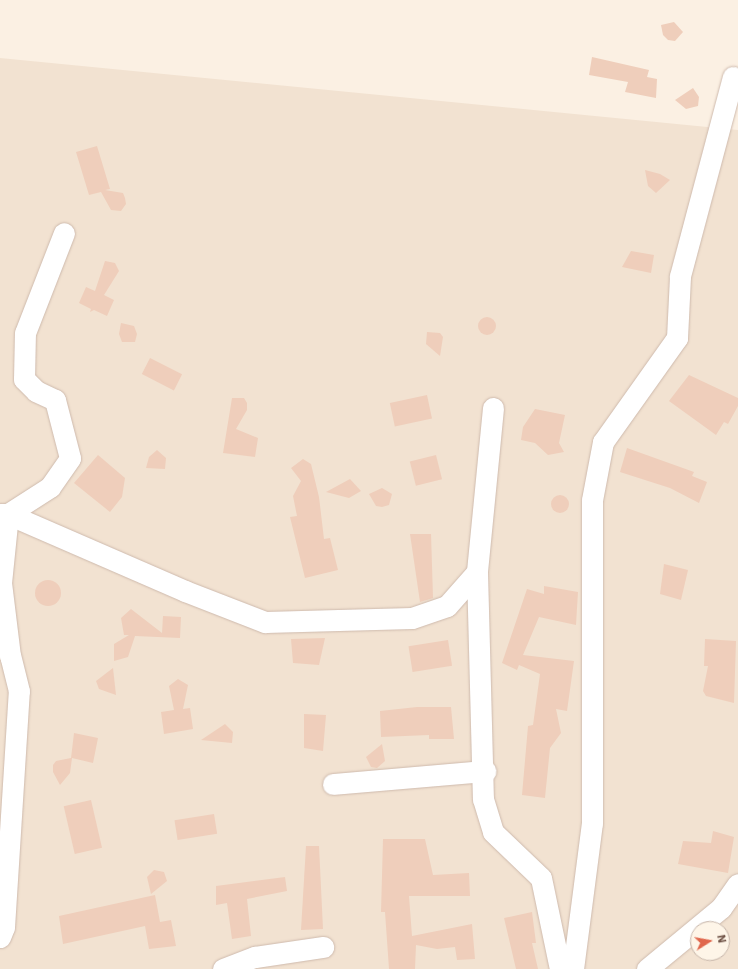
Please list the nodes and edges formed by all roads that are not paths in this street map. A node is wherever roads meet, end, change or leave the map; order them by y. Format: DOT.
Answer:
graph roads {
  1 [pos="733,77"];
  2 [pos="64,233"];
  3 [pos="493,408"];
  4 [pos="4,514"];
  5 [pos="477,572"];
  6 [pos="485,771"];
  7 [pos="333,784"];
  8 [pos="738,884"];
  9 [pos="0,937"];
  10 [pos="323,948"];
  11 [pos="223,969"];
  12 [pos="560,969"];
  13 [pos="573,969"];
  14 [pos="647,969"];
  1 -- 13 [label="street"];
  2 -- 4 [label="street"];
  3 -- 5 [label="street"];
  4 -- 5 [label="street"];
  4 -- 9 [label="street"];
  5 -- 6 [label="street"];
  6 -- 7 [label="street"];
  6 -- 12 [label="street"];
  8 -- 14 [label="street"];
  10 -- 11 [label="street"];
}
